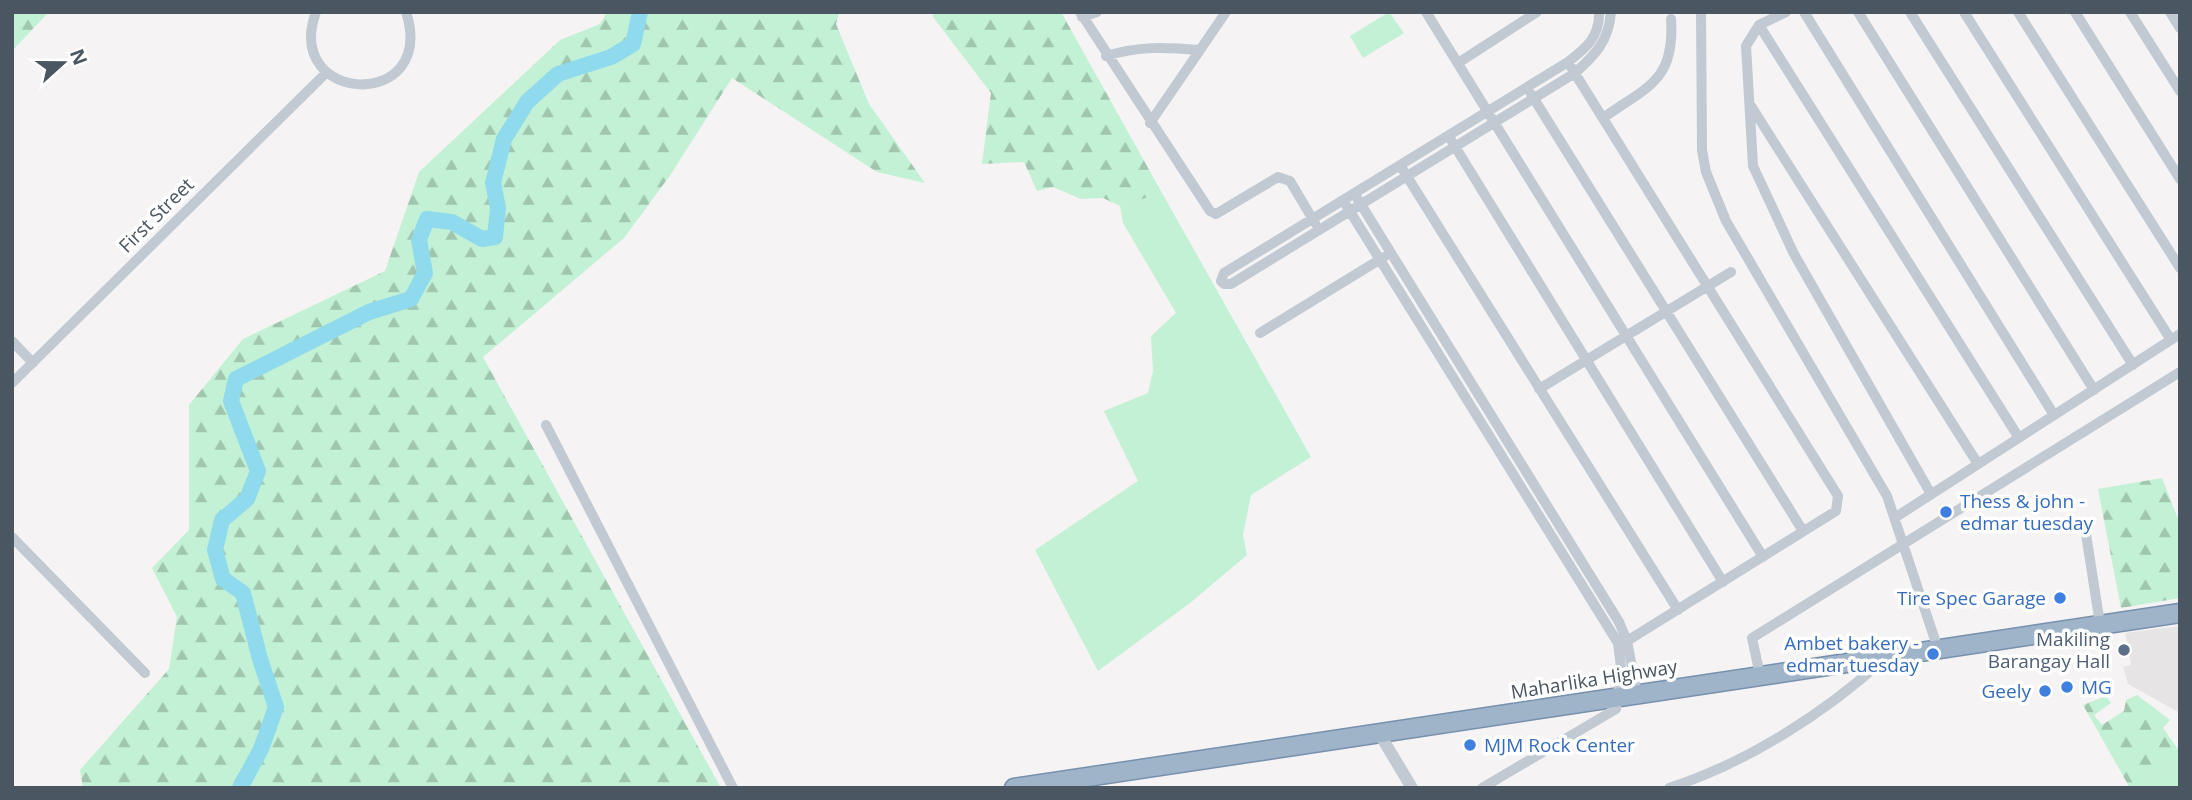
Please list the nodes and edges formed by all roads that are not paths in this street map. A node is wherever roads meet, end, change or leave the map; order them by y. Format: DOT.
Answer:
graph roads {
  1 [pos="316,12"];
  2 [pos="406,12"];
  3 [pos="1097,12"];
  4 [pos="1226,12"];
  5 [pos="1537,12"];
  6 [pos="1599,12"];
  7 [pos="1611,12"];
  8 [pos="1701,12"];
  9 [pos="1786,12"];
  10 [pos="1804,12"];
  11 [pos="1858,12"];
  12 [pos="1910,12"];
  13 [pos="1964,12"];
  14 [pos="2018,12"];
  15 [pos="2076,12"];
  16 [pos="2130,12"];
  17 [pos="2170,12"];
  18 [pos="1431,14"];
  19 [pos="1081,15"];
  20 [pos="1671,19"];
  21 [pos="1759,25"];
  22 [pos="2180,28"];
  23 [pos="1199,50"];
  24 [pos="1106,56"];
  25 [pos="1568,62"];
  26 [pos="1458,63"];
  27 [pos="326,73"];
  28 [pos="1575,73"];
  29 [pos="1527,87"];
  30 [pos="2180,92"];
  31 [pos="1534,98"];
  32 [pos="1749,103"];
  33 [pos="1487,111"];
  34 [pos="1603,118"];
  35 [pos="1494,122"];
  36 [pos="1150,123"];
  37 [pos="1448,135"];
  38 [pos="1455,146"];
  39 [pos="1399,165"];
  40 [pos="1406,175"];
  41 [pos="2180,179"];
  42 [pos="1356,198"];
  43 [pos="1343,199"];
  44 [pos="1349,209"];
  45 [pos="1315,223"];
  46 [pos="1385,256"];
  47 [pos="2180,268"];
  48 [pos="1731,272"];
  49 [pos="1707,286"];
  50 [pos="1667,311"];
  51 [pos="1260,332"];
  52 [pos="1626,336"];
  53 [pos="2175,337"];
  54 [pos="12,341"];
  55 [pos="1587,360"];
  56 [pos="33,363"];
  57 [pos="2133,365"];
  58 [pos="2180,372"];
  59 [pos="12,383"];
  60 [pos="1539,389"];
  61 [pos="2094,390"];
  62 [pos="2054,415"];
  63 [pos="546,425"];
  64 [pos="2018,438"];
  65 [pos="1978,464"];
  66 [pos="1931,494"];
  67 [pos="1896,517"];
  68 [pos="1803,531"];
  69 [pos="2086,534"];
  70 [pos="12,537"];
  71 [pos="1905,545"];
  72 [pos="1763,557"];
  73 [pos="1723,582"];
  74 [pos="1678,610"];
  75 [pos="2180,613"];
  76 [pos="2100,624"];
  77 [pos="1622,642"];
  78 [pos="1938,649"];
  79 [pos="1887,656"];
  80 [pos="145,673"];
  81 [pos="1759,675"];
  82 [pos="1637,694"];
  83 [pos="1619,697"];
  84 [pos="1380,733"];
  85 [pos="733,788"];
  86 [pos="1014,788"];
  87 [pos="1412,788"];
  88 [pos="1482,788"];
  89 [pos="1669,788"];
  1 -- 27 [label="street"];
  2 -- 27 [label="street"];
  3 -- 19 [label="street"];
  4 -- 23 [label="street"];
  5 -- 26 [label="street"];
  6 -- 25 [label="street"];
  7 -- 28 [label="street"];
  8 -- 67 [label="street"];
  9 -- 21 [label="street"];
  10 -- 62 [label="street"];
  11 -- 61 [label="street"];
  12 -- 57 [label="street"];
  13 -- 53 [label="street"];
  14 -- 47 [label="street"];
  15 -- 41 [label="street"];
  16 -- 30 [label="street"];
  17 -- 22 [label="street"];
  18 -- 26 [label="street"];
  19 -- 24 [label="street"];
  20 -- 34 [label="street"];
  21 -- 32 [label="street"];
  21 -- 64 [label="street"];
  23 -- 24 [label="street"];
  23 -- 36 [label="street"];
  24 -- 36 [label="street"];
  25 -- 28 [label="street"];
  25 -- 29 [label="street"];
  26 -- 33 [label="street"];
  27 -- 56 [label="street, First Street"];
  28 -- 31 [label="street"];
  28 -- 34 [label="street"];
  29 -- 31 [label="street"];
  29 -- 33 [label="street"];
  31 -- 35 [label="street"];
  31 -- 50 [label="street"];
  32 -- 65 [label="street"];
  32 -- 66 [label="street"];
  33 -- 35 [label="street"];
  33 -- 37 [label="street"];
  34 -- 49 [label="street"];
  35 -- 38 [label="street"];
  35 -- 52 [label="street"];
  36 -- 45 [label="street"];
  37 -- 38 [label="street"];
  37 -- 39 [label="street"];
  38 -- 40 [label="street"];
  38 -- 55 [label="street"];
  39 -- 40 [label="street"];
  39 -- 42 [label="street"];
  40 -- 42 [label="street"];
  40 -- 60 [label="street"];
  42 -- 43 [label="street"];
  42 -- 44 [label="street"];
  42 -- 46 [label="street"];
  43 -- 44 [label="street"];
  43 -- 45 [label="street"];
  44 -- 45 [label="street"];
  44 -- 46 [label="street"];
  45 -- 45 [label="street"];
  46 -- 51 [label="street"];
  46 -- 77 [label="street"];
  48 -- 49 [label="street"];
  49 -- 50 [label="street"];
  49 -- 68 [label="street"];
  50 -- 52 [label="street"];
  50 -- 68 [label="street"];
  52 -- 55 [label="street"];
  52 -- 72 [label="street"];
  53 -- 57 [label="street"];
  54 -- 56 [label="street"];
  55 -- 60 [label="street"];
  55 -- 73 [label="street"];
  56 -- 59 [label="street, First Street"];
  57 -- 61 [label="street"];
  58 -- 71 [label="street"];
  60 -- 74 [label="street"];
  61 -- 62 [label="street"];
  62 -- 64 [label="street"];
  63 -- 85 [label="street"];
  64 -- 65 [label="street"];
  65 -- 66 [label="street"];
  66 -- 67 [label="street"];
  67 -- 71 [label="street"];
  68 -- 72 [label="street"];
  69 -- 76 [label="street"];
  70 -- 80 [label="street"];
  71 -- 78 [label="street"];
  71 -- 81 [label="street"];
  72 -- 73 [label="street"];
  73 -- 74 [label="street"];
  74 -- 77 [label="street"];
  75 -- 76 [label="highway, Maharlika Highway"];
  76 -- 78 [label="highway, Maharlika Highway"];
  77 -- 82 [label="street"];
  77 -- 83 [label="street"];
  78 -- 79 [label="highway, Maharlika Highway"];
  79 -- 81 [label="highway, Maharlika Highway"];
  79 -- 89 [label="street"];
  81 -- 82 [label="highway, Maharlika Highway"];
  82 -- 83 [label="highway, Maharlika Highway"];
  83 -- 84 [label="highway, Maharlika Highway"];
  83 -- 88 [label="street"];
  84 -- 86 [label="highway, Maharlika Highway"];
  84 -- 87 [label="street"];
}
